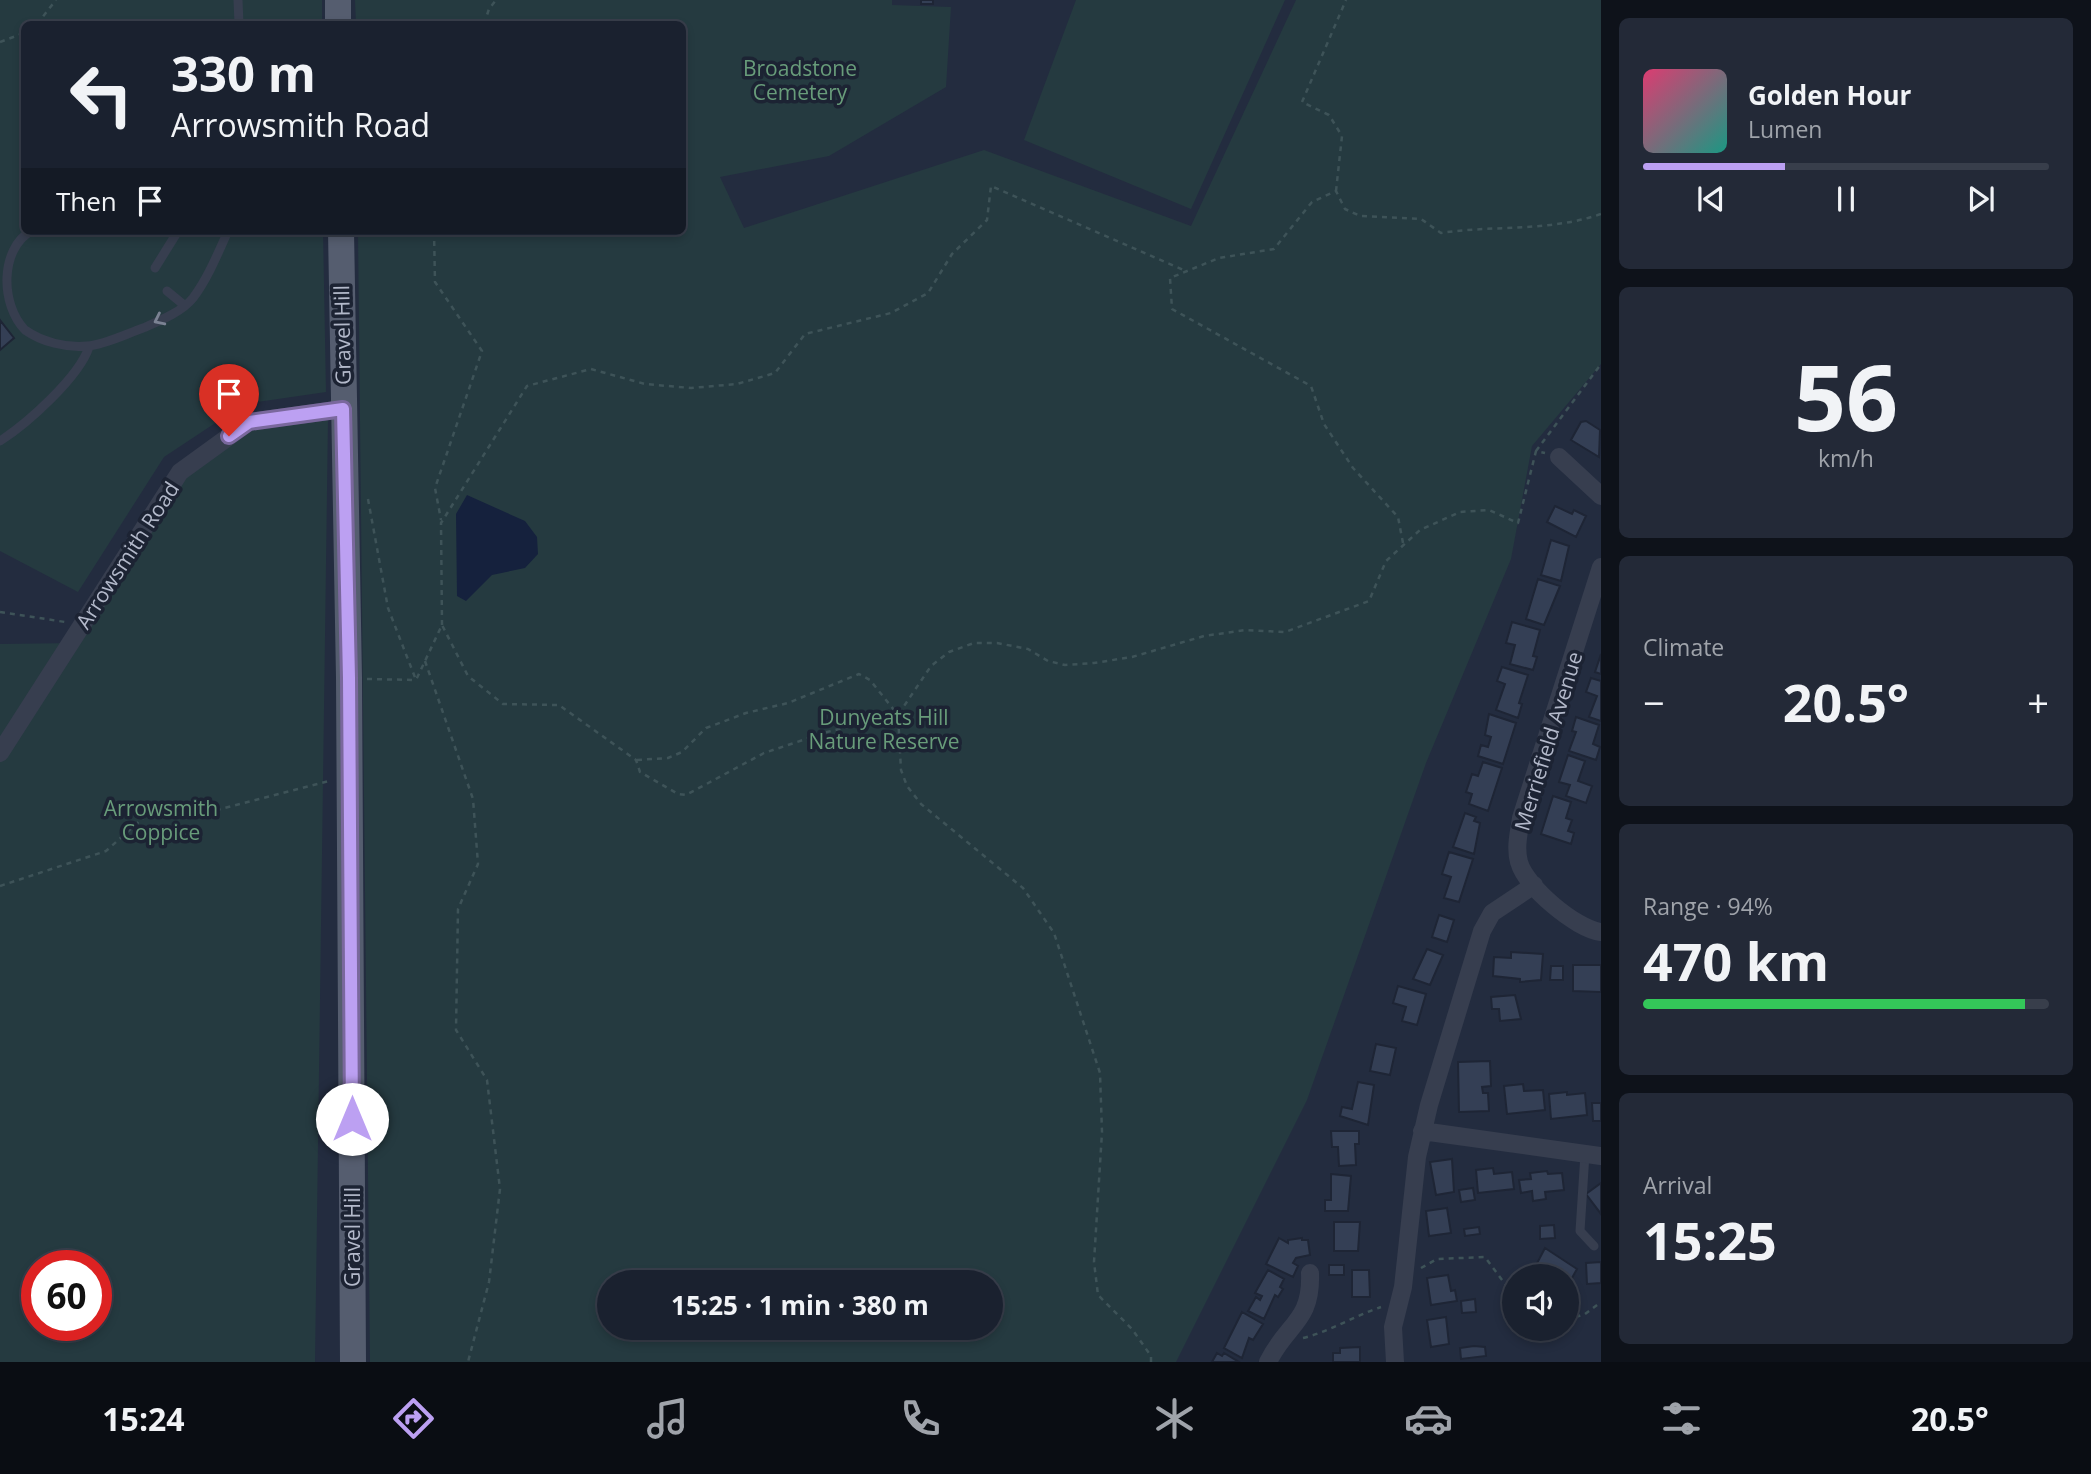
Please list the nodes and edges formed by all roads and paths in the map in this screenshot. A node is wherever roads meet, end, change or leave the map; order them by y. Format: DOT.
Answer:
graph roads {
  1 [pos="56,0"];
  2 [pos="238,0"];
  3 [pos="338,0"];
  4 [pos="496,0"];
  5 [pos="1346,0"];
  6 [pos="39,21"];
  7 [pos="239,21"];
  8 [pos="338,21"];
  9 [pos="485,21"];
  10 [pos="21,34"];
  11 [pos="0,42"];
  12 [pos="1336,191"];
  13 [pos="1601,214"];
  14 [pos="26,235"];
  15 [pos="176,235"];
  16 [pos="226,235"];
  17 [pos="341,235"];
  18 [pos="434,235"];
  19 [pos="155,268"];
  20 [pos="1186,271"];
  21 [pos="167,291"];
  22 [pos="184,305"];
  23 [pos="89,346"];
  24 [pos="1601,364"];
  25 [pos="343,409"];
  26 [pos="0,441"];
  27 [pos="1535,451"];
  28 [pos="1559,457"];
  29 [pos="366,492"];
  30 [pos="1601,496"];
  31 [pos="441,523"];
  32 [pos="1403,543"];
  33 [pos="1601,567"];
  34 [pos="0,612"];
  35 [pos="82,625"];
  36 [pos="442,625"];
  37 [pos="425,661"];
  38 [pos="349,678"];
  39 [pos="416,680"];
  40 [pos="898,715"];
  41 [pos="0,753"];
  42 [pos="636,760"];
  43 [pos="349,776"];
  44 [pos="1534,885"];
  45 [pos="0,886"];
  46 [pos="1601,932"];
  47 [pos="1422,1132"];
  48 [pos="1593,1155"];
  49 [pos="1594,1246"];
  50 [pos="1310,1273"];
  51 [pos="1404,1275"];
  52 [pos="1502,1280"];
  53 [pos="1601,1302"];
  54 [pos="1398,1307"];
  55 [pos="1579,1316"];
  56 [pos="1279,1344"];
  57 [pos="353,1362"];
  58 [pos="468,1362"];
  59 [pos="1150,1362"];
  60 [pos="1268,1362"];
  61 [pos="1395,1362"];
  1 -- 6 [label="path"];
  2 -- 7 [label="lane"];
  3 -- 8 [label="main road"];
  4 -- 9 [label="path"];
  5 -- 12 [label="path"];
  10 -- 11 [label="path"];
  12 -- 13 [label="path"];
  12 -- 20 [label="path"];
  14 -- 23 [label="lane"];
  15 -- 19 [label="lane"];
  16 -- 22 [label="lane"];
  17 -- 25 [label="main road, Gravel Hill"];
  18 -- 31 [label="path"];
  20 -- 31 [label="path"];
  20 -- 32 [label="path"];
  21 -- 22 [label="lane"];
  22 -- 23 [label="lane, one-way"];
  23 -- 26 [label="lane"];
  24 -- 27 [label="path"];
  25 -- 35 [label="street, Arrowsmith Road"];
  25 -- 38 [label="main road, Gravel Hill"];
  27 -- 28 [label="path"];
  27 -- 32 [label="path"];
  28 -- 30 [label="street"];
  29 -- 39 [label="path"];
  31 -- 36 [label="path"];
  32 -- 40 [label="path"];
  33 -- 44 [label="street, Merriefield Avenue"];
  34 -- 35 [label="path"];
  35 -- 41 [label="street, Arrowsmith Road"];
  36 -- 37 [label="path"];
  36 -- 42 [label="path"];
  37 -- 39 [label="path"];
  37 -- 58 [label="path"];
  38 -- 39 [label="path"];
  38 -- 43 [label="main road, Gravel Hill"];
  40 -- 42 [label="path"];
  40 -- 42 [label="path"];
  40 -- 59 [label="path"];
  43 -- 45 [label="path"];
  43 -- 57 [label="main road, Gravel Hill"];
  44 -- 46 [label="street, Merriefield Avenue"];
  44 -- 47 [label="street"];
  47 -- 48 [label="street"];
  47 -- 51 [label="street"];
  48 -- 49 [label="lane"];
  50 -- 56 [label="street"];
  51 -- 52 [label="path"];
  51 -- 54 [label="street"];
  53 -- 55 [label="path"];
  54 -- 56 [label="path"];
  54 -- 61 [label="street"];
  56 -- 60 [label="street"];
}
